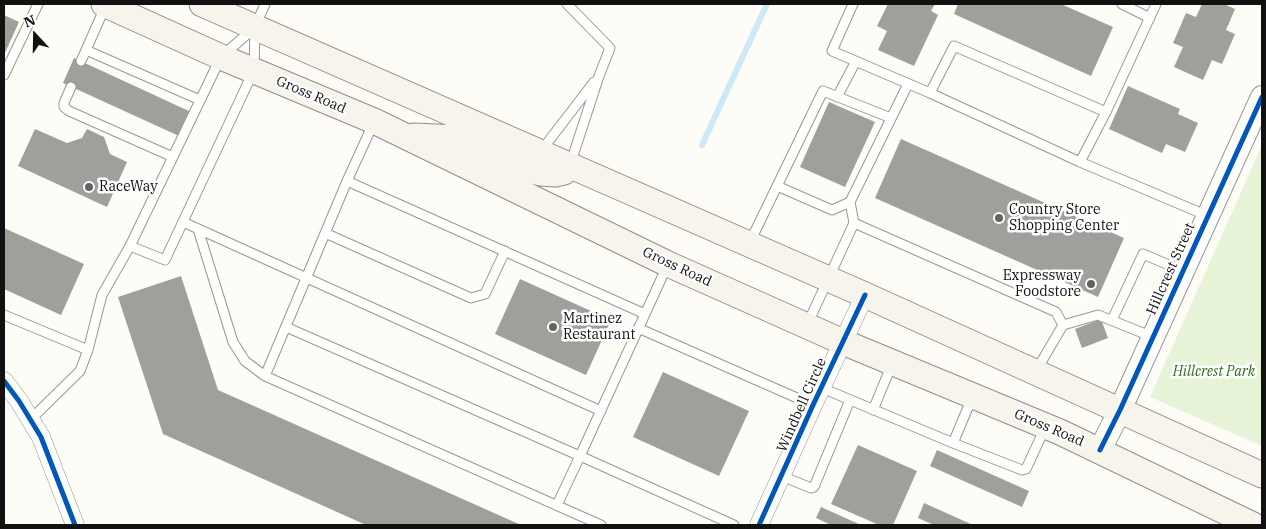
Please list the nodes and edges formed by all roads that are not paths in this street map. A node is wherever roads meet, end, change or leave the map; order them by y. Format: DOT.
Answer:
graph roads {
  1 [pos="38,4"];
  2 [pos="105,4"];
  3 [pos="202,4"];
  4 [pos="265,4"];
  5 [pos="567,4"];
  6 [pos="853,4"];
  7 [pos="1122,4"];
  8 [pos="1156,4"];
  9 [pos="1150,18"];
  10 [pos="255,27"];
  11 [pos="86,50"];
  12 [pos="221,56"];
  13 [pos="81,61"];
  14 [pos="856,62"];
  15 [pos="254,70"];
  16 [pos="4,75"];
  17 [pos="599,76"];
  18 [pos="908,84"];
  19 [pos="71,87"];
  20 [pos="930,93"];
  21 [pos="837,96"];
  22 [pos="1262,97"];
  23 [pos="200,100"];
  24 [pos="1106,112"];
  25 [pos="891,118"];
  26 [pos="374,121"];
  27 [pos="404,135"];
  28 [pos="540,152"];
  29 [pos="173,157"];
  30 [pos="1080,162"];
  31 [pos="570,165"];
  32 [pos="347,181"];
  33 [pos="777,186"];
  34 [pos="850,202"];
  35 [pos="1208,216"];
  36 [pos="183,222"];
  37 [pos="854,223"];
  38 [pos="198,230"];
  39 [pos="325,233"];
  40 [pos="749,244"];
  41 [pos="130,246"];
  42 [pos="505,251"];
  43 [pos="668,264"];
  44 [pos="1183,271"];
  45 [pos="306,278"];
  46 [pos="829,279"];
  47 [pos="865,295"];
  48 [pos="645,314"];
  49 [pos="4,315"];
  50 [pos="1112,320"];
  51 [pos="1063,325"];
  52 [pos="807,326"];
  53 [pos="286,327"];
  54 [pos="638,328"];
  55 [pos="1153,337"];
  56 [pos="843,342"];
  57 [pos="88,350"];
  58 [pos="893,362"];
  59 [pos="1036,372"];
  60 [pos="265,376"];
  61 [pos="4,381"];
  62 [pos="822,388"];
  63 [pos="973,396"];
  64 [pos="850,400"];
  65 [pos="813,405"];
  66 [pos="873,410"];
  67 [pos="1120,410"];
  68 [pos="601,411"];
  69 [pos="30,419"];
  70 [pos="1046,426"];
  71 [pos="953,443"];
  72 [pos="1100,450"];
  73 [pos="580,456"];
  74 [pos="1262,475"];
  75 [pos="782,476"];
  76 [pos="557,505"];
  77 [pos="75,525"];
  78 [pos="601,525"];
  79 [pos="734,525"];
  80 [pos="759,525"];
  81 [pos="1253,525"];
  1 -- 16 [label="lane"];
  2 -- 11 [label="lane"];
  2 -- 12 [label="main road, Gross Road"];
  3 -- 10 [label="main road"];
  4 -- 10 [label="lane"];
  5 -- 17 [label="lane"];
  6 -- 14 [label="lane"];
  7 -- 9 [label="lane"];
  8 -- 9 [label="lane"];
  9 -- 24 [label="lane"];
  10 -- 12 [label="lane"];
  10 -- 15 [label="lane"];
  10 -- 28 [label="main road"];
  11 -- 13 [label="lane"];
  11 -- 23 [label="lane"];
  12 -- 15 [label="main road, Gross Road"];
  12 -- 23 [label="lane"];
  14 -- 18 [label="lane"];
  14 -- 21 [label="lane"];
  15 -- 26 [label="main road, Gross Road"];
  15 -- 36 [label="lane"];
  17 -- 28 [label="lane"];
  17 -- 31 [label="lane"];
  18 -- 20 [label="lane"];
  18 -- 25 [label="lane"];
  19 -- 29 [label="lane"];
  20 -- 24 [label="lane"];
  20 -- 30 [label="lane"];
  21 -- 25 [label="lane"];
  21 -- 33 [label="lane"];
  22 -- 35 [label="street, Hillcrest Street"];
  23 -- 29 [label="lane"];
  24 -- 30 [label="lane"];
  25 -- 34 [label="lane"];
  26 -- 27 [label="main road, Gross Road"];
  26 -- 32 [label="lane"];
  27 -- 31 [label="main road"];
  27 -- 43 [label="main road, Gross Road"];
  28 -- 31 [label="main road"];
  29 -- 41 [label="lane"];
  30 -- 35 [label="lane"];
  31 -- 40 [label="main road"];
  32 -- 39 [label="lane"];
  32 -- 42 [label="lane"];
  33 -- 34 [label="lane"];
  33 -- 40 [label="lane"];
  34 -- 37 [label="lane"];
  35 -- 44 [label="street, Hillcrest Street"];
  36 -- 38 [label="lane"];
  36 -- 41 [label="lane"];
  37 -- 46 [label="lane"];
  37 -- 51 [label="lane"];
  38 -- 45 [label="lane"];
  38 -- 60 [label="lane"];
  39 -- 42 [label="lane"];
  39 -- 45 [label="lane"];
  40 -- 46 [label="main road"];
  41 -- 57 [label="lane"];
  42 -- 48 [label="lane"];
  43 -- 48 [label="lane"];
  43 -- 52 [label="main road, Gross Road"];
  44 -- 50 [label="lane"];
  44 -- 55 [label="street, Hillcrest Street"];
  45 -- 53 [label="lane"];
  45 -- 68 [label="lane"];
  46 -- 47 [label="main road"];
  46 -- 52 [label="lane"];
  47 -- 56 [label="street, Windbell Circle"];
  47 -- 59 [label="main road"];
  48 -- 54 [label="lane"];
  49 -- 57 [label="lane"];
  50 -- 51 [label="lane"];
  50 -- 55 [label="lane"];
  51 -- 59 [label="lane"];
  52 -- 56 [label="main road, Gross Road"];
  53 -- 60 [label="lane"];
  53 -- 73 [label="lane"];
  54 -- 65 [label="lane"];
  54 -- 68 [label="lane"];
  55 -- 67 [label="street, Hillcrest Street"];
  56 -- 58 [label="main road, Gross Road"];
  56 -- 62 [label="street, Windbell Circle"];
  57 -- 69 [label="lane"];
  58 -- 63 [label="main road, Gross Road"];
  58 -- 66 [label="lane"];
  59 -- 67 [label="main road"];
  60 -- 76 [label="lane"];
  61 -- 69 [label="street"];
  62 -- 64 [label="lane"];
  62 -- 65 [label="street, Windbell Circle"];
  63 -- 70 [label="main road, Gross Road"];
  63 -- 71 [label="lane"];
  64 -- 66 [label="lane"];
  64 -- 75 [label="lane"];
  65 -- 75 [label="street, Windbell Circle"];
  66 -- 71 [label="lane"];
  67 -- 72 [label="street, Hillcrest Street"];
  67 -- 74 [label="main road"];
  68 -- 73 [label="lane"];
  69 -- 77 [label="street"];
  70 -- 71 [label="lane"];
  70 -- 72 [label="main road, Gross Road"];
  72 -- 81 [label="main road, Gross Road"];
  73 -- 76 [label="lane"];
  73 -- 79 [label="lane"];
  75 -- 80 [label="street, Windbell Circle"];
  76 -- 78 [label="lane"];
}
